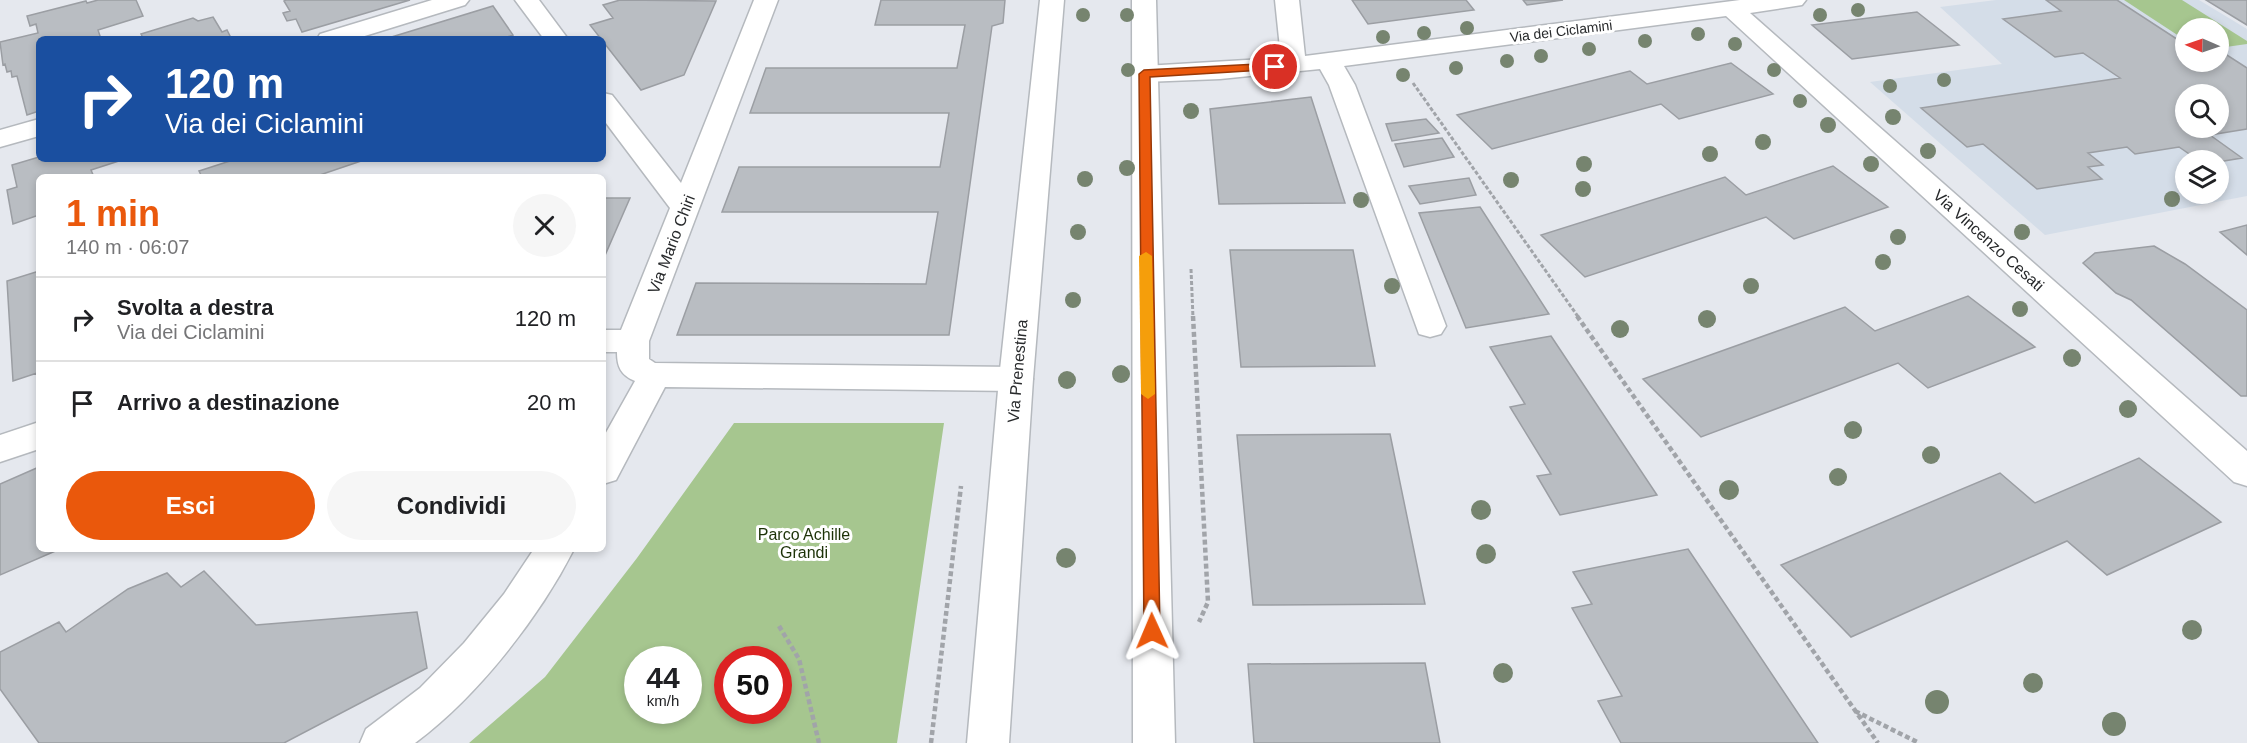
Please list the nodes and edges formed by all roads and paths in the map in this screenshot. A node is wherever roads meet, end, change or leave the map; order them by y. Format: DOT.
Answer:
graph roads {
  1 [pos="457,0"];
  2 [pos="527,0"];
  3 [pos="766,0"];
  4 [pos="1052,0"];
  5 [pos="1144,0"];
  6 [pos="1287,0"];
  7 [pos="1794,0"];
  8 [pos="1732,9"];
  9 [pos="338,36"];
  10 [pos="554,36"];
  11 [pos="1328,62"];
  12 [pos="1294,65"];
  13 [pos="1144,74"];
  14 [pos="1409,78"];
  15 [pos="606,105"];
  16 [pos="36,128"];
  17 [pos="0,139"];
  18 [pos="685,208"];
  19 [pos="1191,259"];
  20 [pos="1430,326"];
  21 [pos="618,341"];
  22 [pos="655,375"];
  23 [pos="1016,379"];
  24 [pos="36,436"];
  25 [pos="0,449"];
  26 [pos="606,465"];
  27 [pos="2247,472"];
  28 [pos="962,475"];
  29 [pos="553,552"];
  30 [pos="1208,602"];
  31 [pos="779,626"];
  32 [pos="1854,711"];
  33 [pos="381,743"];
  34 [pos="819,743"];
  35 [pos="932,743"];
  36 [pos="988,743"];
  37 [pos="1154,743"];
  38 [pos="1878,743"];
  39 [pos="1919,743"];
  1 -- 9 [label="street"];
  2 -- 10 [label="street"];
  3 -- 18 [label="street, Via Mario Chiri"];
  4 -- 23 [label="street, Via Prenestina"];
  5 -- 13 [label="street"];
  6 -- 12 [label="street"];
  7 -- 8 [label="street, Via dei Ciclamini"];
  8 -- 11 [label="street, Via dei Ciclamini"];
  8 -- 27 [label="street, Via Vincenzo Cesati"];
  11 -- 12 [label="street, Via dei Ciclamini"];
  11 -- 20 [label="street"];
  12 -- 13 [label="street, Via dei Ciclamini"];
  13 -- 37 [label="street"];
  14 -- 32 [label="path"];
  15 -- 18 [label="street"];
  16 -- 17 [label="street"];
  18 -- 21 [label="street, Via Mario Chiri"];
  19 -- 30 [label="path"];
  21 -- 22 [label="street, Via Mario Chiri"];
  22 -- 23 [label="street"];
  22 -- 26 [label="street"];
  23 -- 36 [label="street, Via Prenestina"];
  24 -- 25 [label="street"];
  28 -- 35 [label="path"];
  29 -- 33 [label="street"];
  31 -- 34 [label="path"];
  32 -- 38 [label="path"];
  32 -- 39 [label="path"];
}
